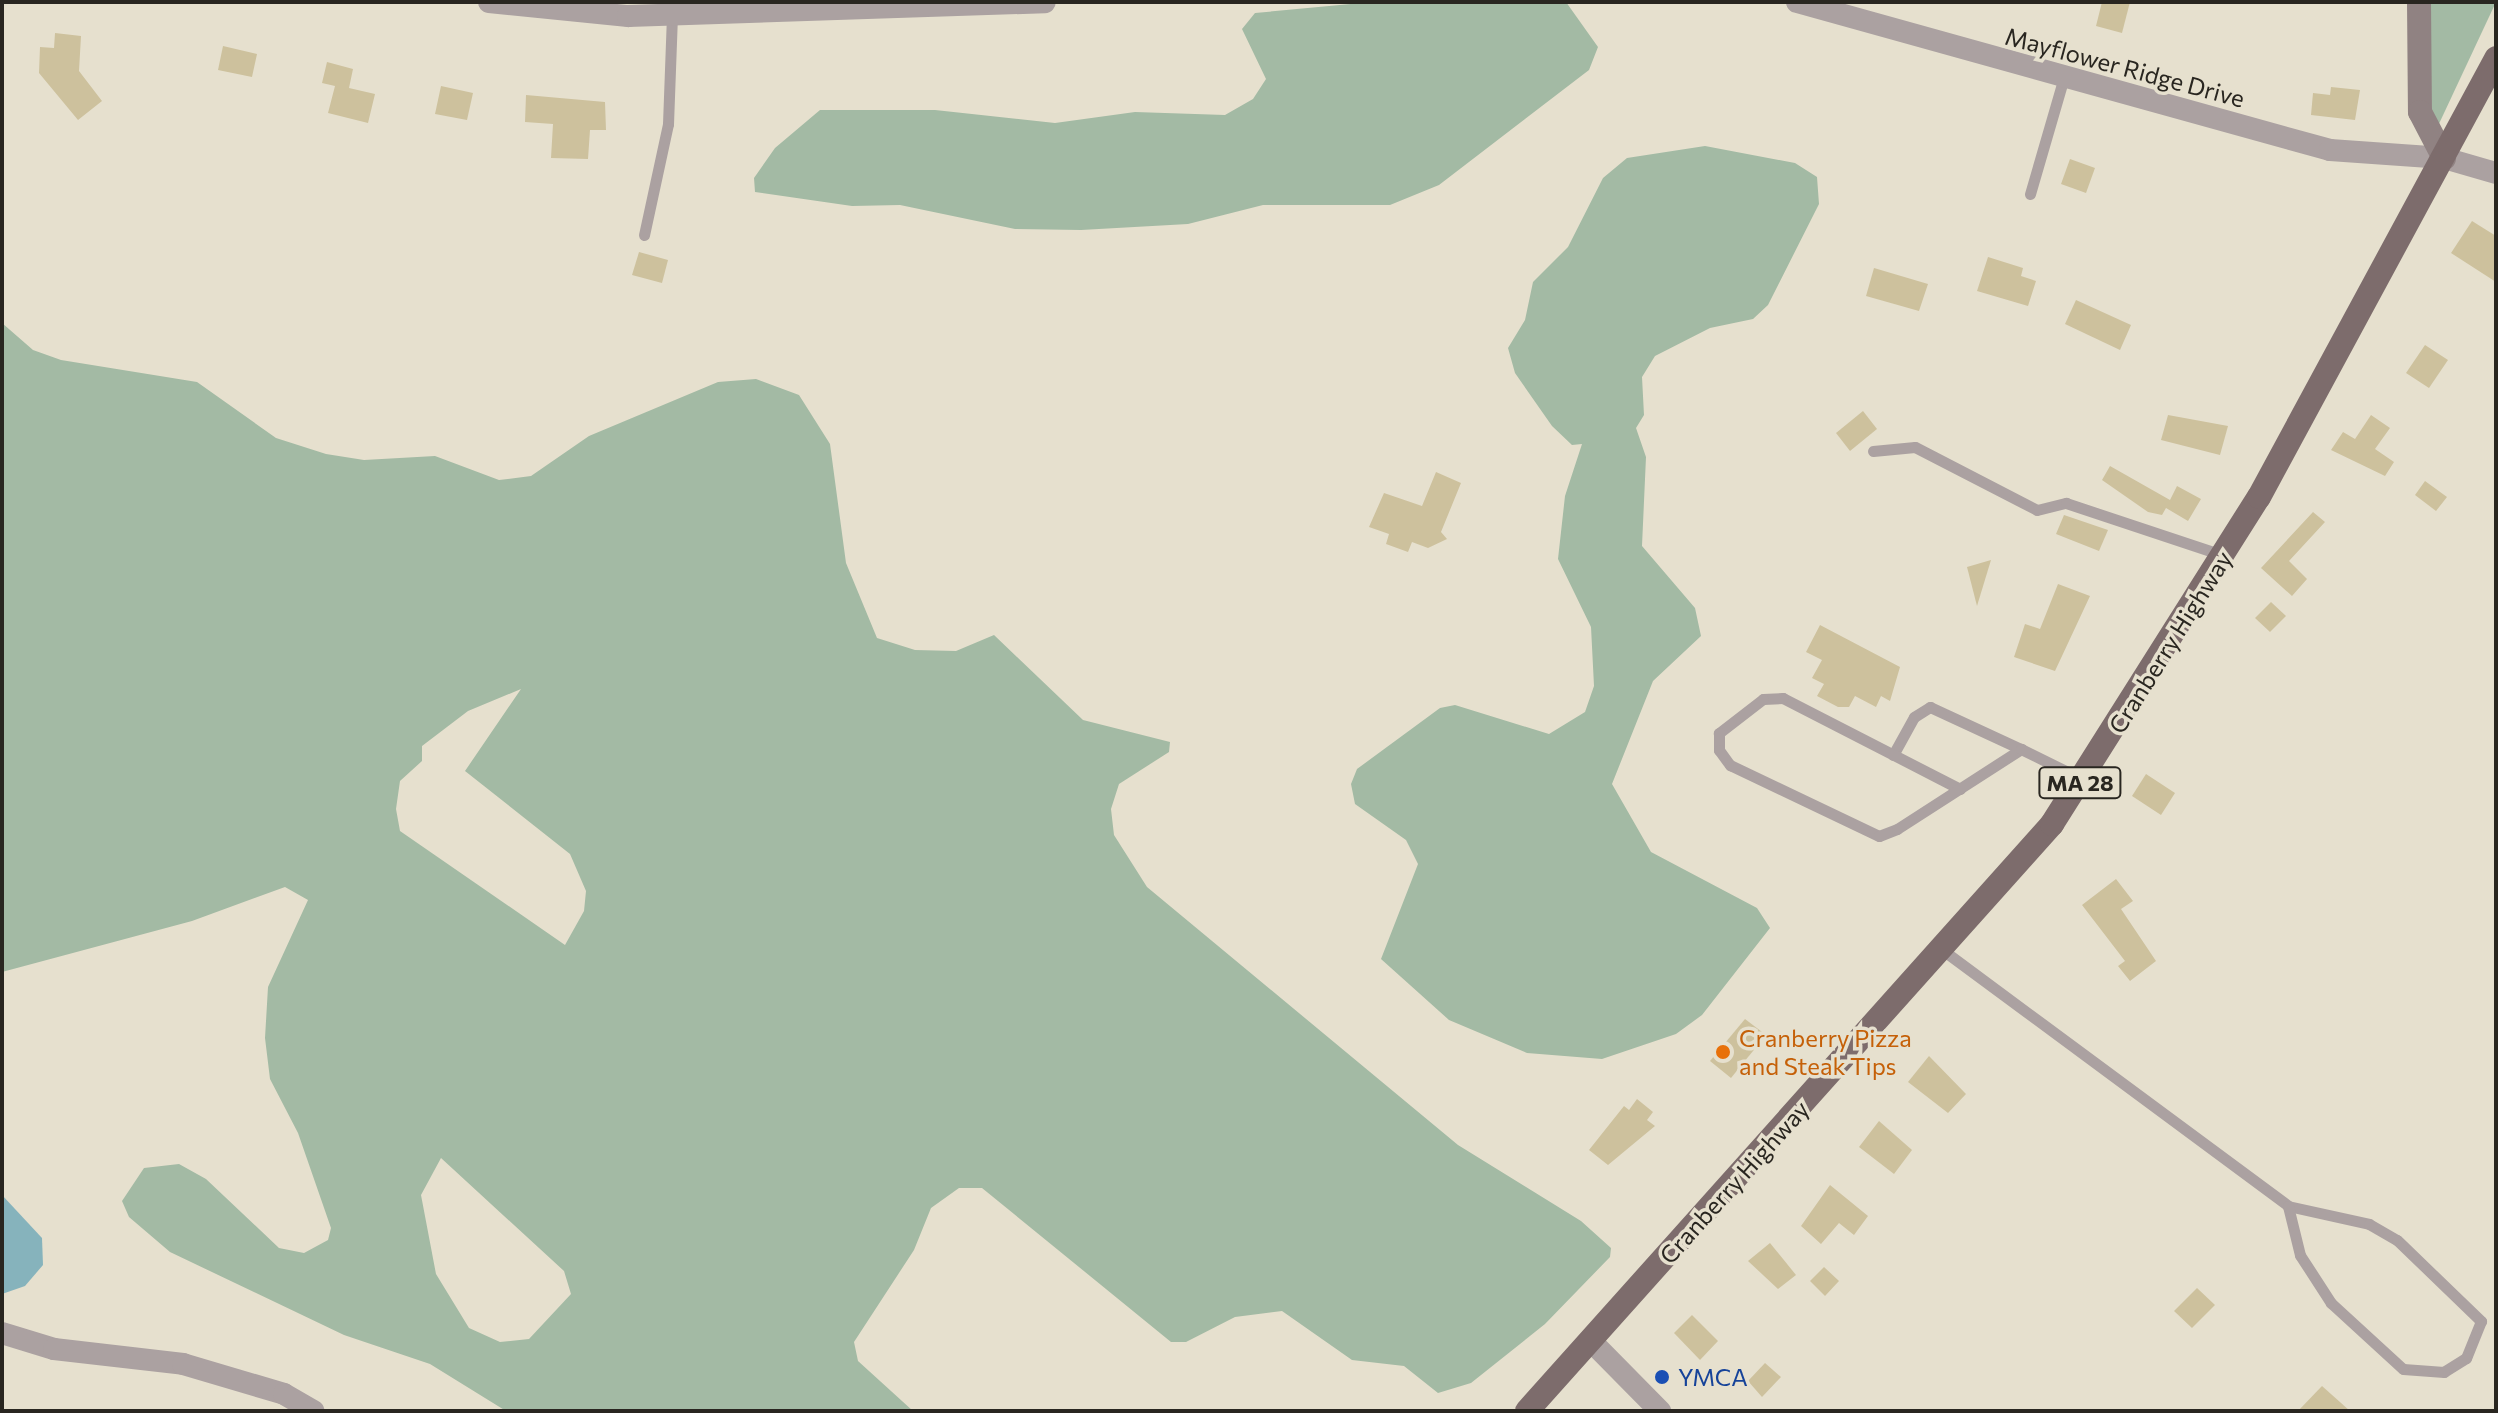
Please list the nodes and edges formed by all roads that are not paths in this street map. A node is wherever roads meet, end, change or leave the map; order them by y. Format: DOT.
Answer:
graph roads {
  1 [pos="489,2"];
  2 [pos="1045,2"];
  3 [pos="1797,2"];
  4 [pos="2419,2"];
  5 [pos="672,15"];
  6 [pos="2496,58"];
  7 [pos="2064,77"];
  8 [pos="2444,158"];
  9 [pos="2496,173"];
  10 [pos="2030,194"];
  11 [pos="644,235"];
  12 [pos="1873,451"];
  13 [pos="2224,556"];
  14 [pos="2021,749"];
  15 [pos="1893,755"];
  16 [pos="2083,779"];
  17 [pos="1960,789"];
  18 [pos="1944,951"];
  19 [pos="2288,1206"];
  20 [pos="2,1333"];
  21 [pos="1590,1340"];
  22 [pos="313,1411"];
  23 [pos="1527,1411"];
  24 [pos="1660,1411"];
  1 -- 5 [label="street"];
  2 -- 5 [label="street"];
  3 -- 7 [label="street, Mayflower Ridge Drive"];
  4 -- 8 [label="main road"];
  5 -- 11 [label="lane"];
  6 -- 8 [label="main road, Cranberry Highway / MA 28"];
  7 -- 8 [label="street, Mayflower Ridge Drive"];
  7 -- 10 [label="lane"];
  8 -- 9 [label="street, Mayflower Ridge Drive"];
  8 -- 13 [label="main road, Cranberry Highway / MA 28"];
  12 -- 13 [label="lane"];
  13 -- 16 [label="main road, Cranberry Highway / MA 28"];
  14 -- 15 [label="lane"];
  14 -- 16 [label="lane"];
  14 -- 17 [label="lane"];
  15 -- 17 [label="lane"];
  15 -- 17 [label="lane"];
  16 -- 18 [label="main road, Cranberry Highway / MA 28"];
  18 -- 19 [label="lane"];
  18 -- 21 [label="main road, Cranberry Highway / MA 28"];
  19 -- 19 [label="lane"];
  20 -- 22 [label="street"];
  21 -- 23 [label="main road, Cranberry Highway / MA 28"];
  21 -- 24 [label="street"];
}
